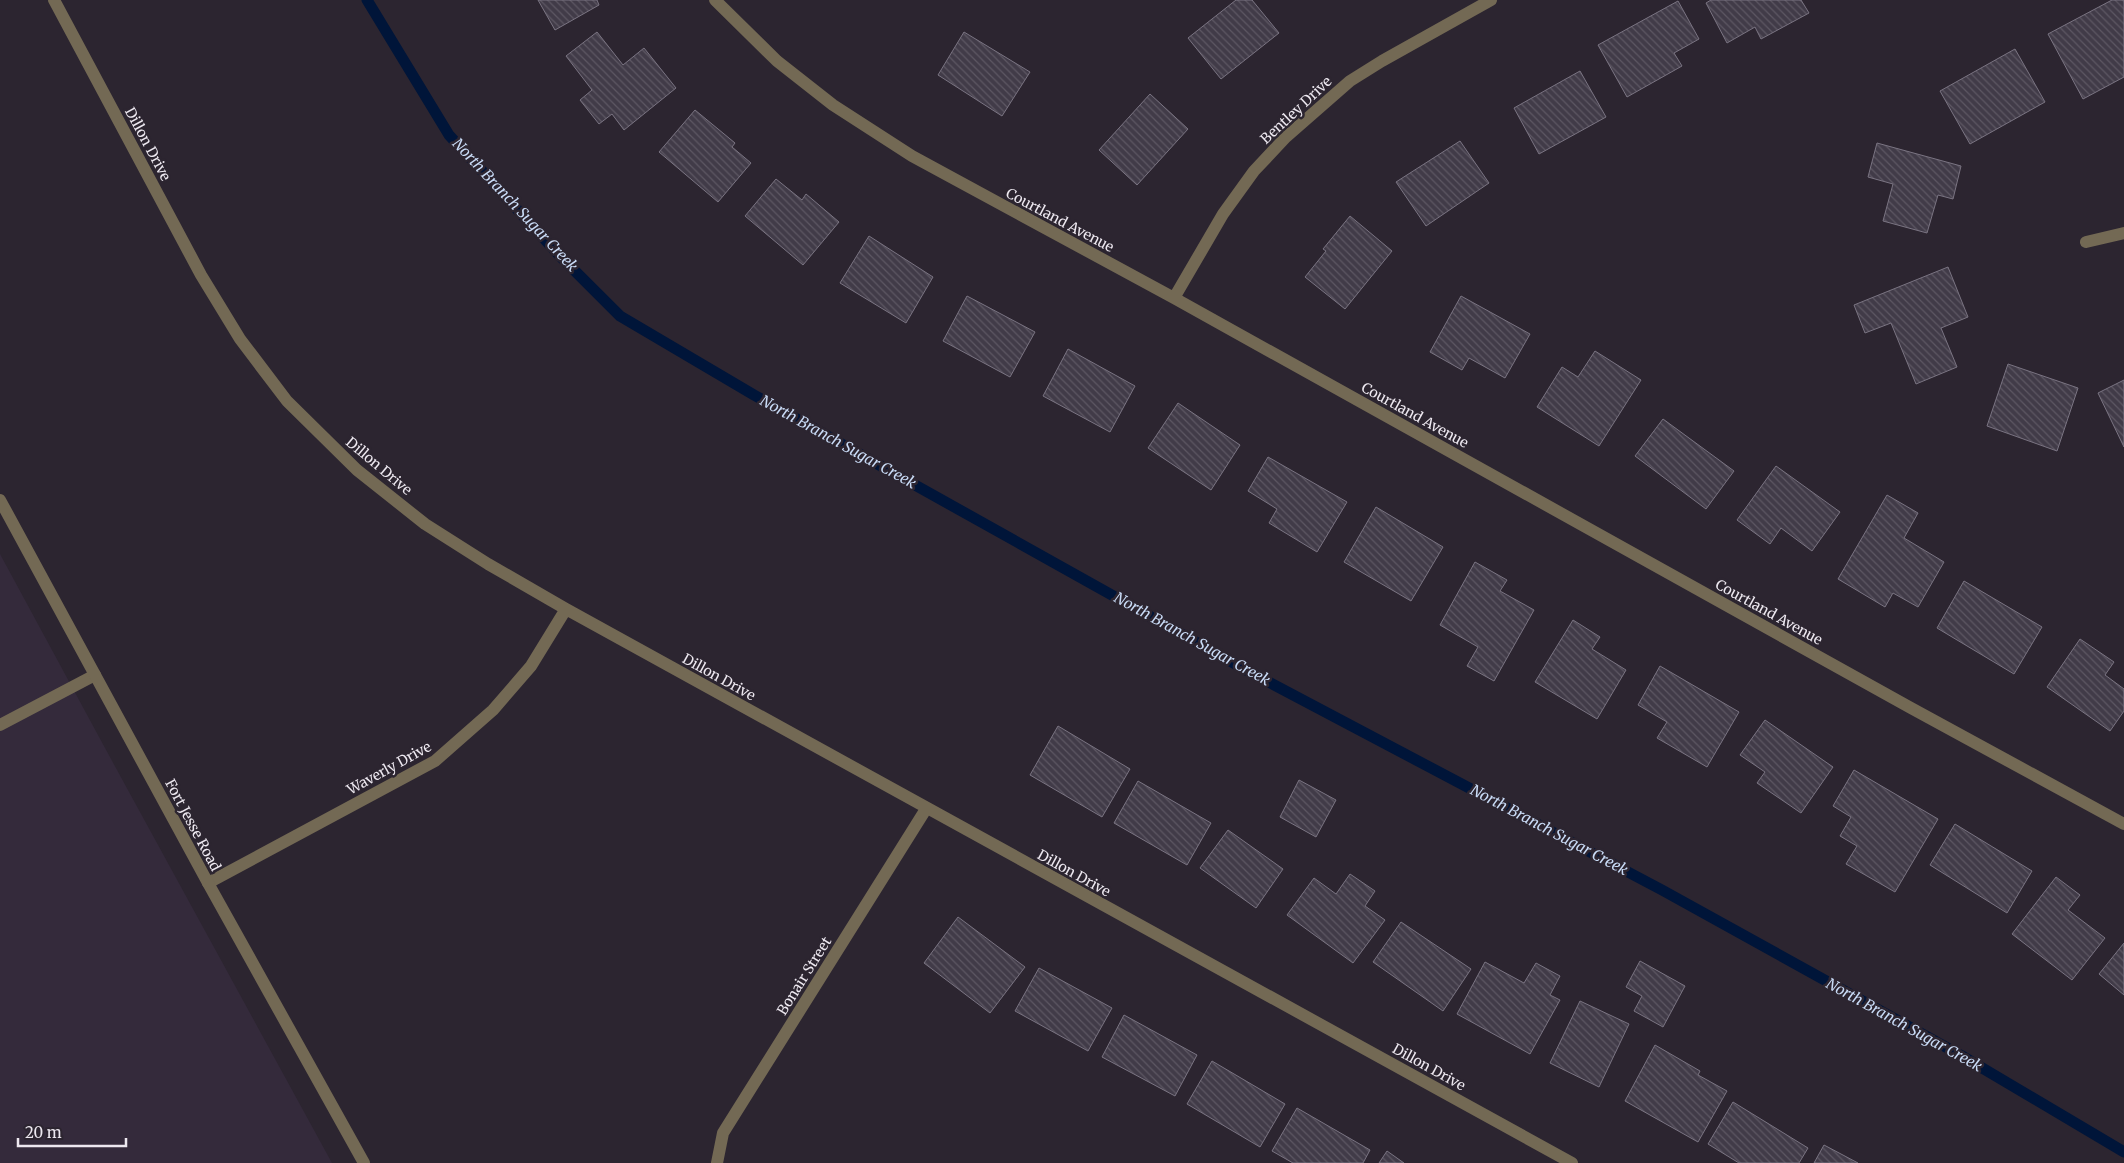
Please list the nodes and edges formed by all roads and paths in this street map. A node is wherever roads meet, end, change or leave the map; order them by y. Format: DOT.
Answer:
graph roads {
  1 [pos="54,0"];
  2 [pos="715,0"];
  3 [pos="1491,0"];
  4 [pos="2124,233"];
  5 [pos="2086,242"];
  6 [pos="1174,298"];
  7 [pos="0,500"];
  8 [pos="566,610"];
  9 [pos="95,675"];
  10 [pos="0,724"];
  11 [pos="926,809"];
  12 [pos="2124,824"];
  13 [pos="208,883"];
  14 [pos="364,1163"];
  15 [pos="717,1163"];
  16 [pos="1572,1163"];
  1 -- 8 [label="street, Dillon Drive"];
  2 -- 6 [label="street, Courtland Avenue"];
  3 -- 6 [label="street, Bentley Drive"];
  4 -- 5 [label="street"];
  6 -- 12 [label="street, Courtland Avenue"];
  7 -- 9 [label="street, Fort Jesse Road"];
  8 -- 11 [label="street, Dillon Drive"];
  8 -- 13 [label="street, Waverly Drive"];
  9 -- 10 [label="street"];
  9 -- 13 [label="street, Fort Jesse Road"];
  11 -- 15 [label="street, Bonair Street"];
  11 -- 16 [label="street, Dillon Drive"];
  13 -- 14 [label="street, Fort Jesse Road"];
}
